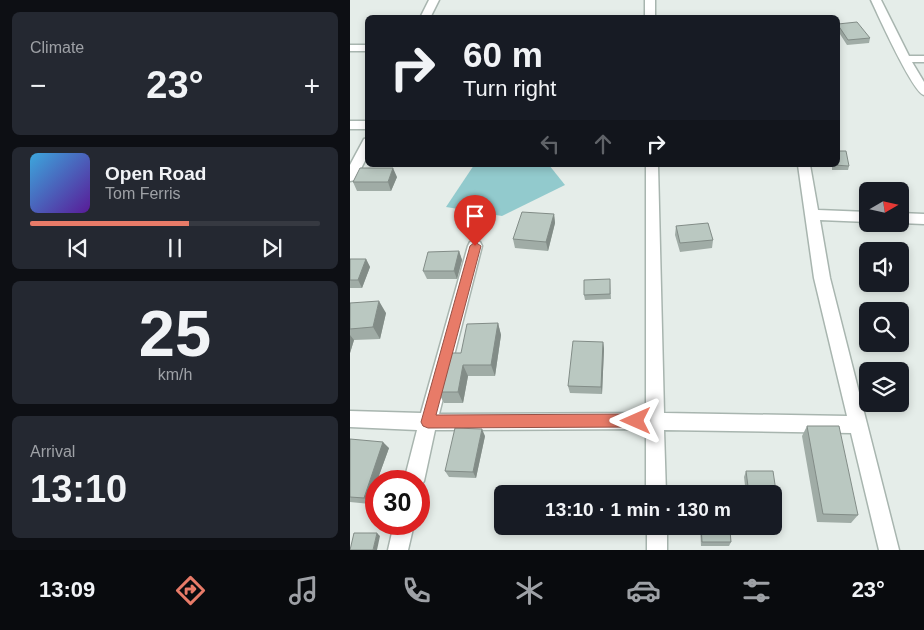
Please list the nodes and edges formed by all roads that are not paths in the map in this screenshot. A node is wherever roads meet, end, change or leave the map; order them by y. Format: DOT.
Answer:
graph roads {
  1 [pos="434,0"];
  2 [pos="650,0"];
  3 [pos="876,0"];
  4 [pos="426,15"];
  5 [pos="650,15"];
  6 [pos="350,48"];
  7 [pos="365,48"];
  8 [pos="905,59"];
  9 [pos="924,60"];
  10 [pos="924,92"];
  11 [pos="350,125"];
  12 [pos="365,125"];
  13 [pos="365,148"];
  14 [pos="652,167"];
  15 [pos="804,167"];
  16 [pos="350,177"];
  17 [pos="812,214"];
  18 [pos="859,217"];
  19 [pos="909,218"];
  20 [pos="924,219"];
  21 [pos="475,246"];
  22 [pos="350,419"];
  23 [pos="655,421"];
  24 [pos="428,422"];
  25 [pos="858,425"];
  26 [pos="417,470"];
  27 [pos="656,485"];
  28 [pos="401,535"];
  29 [pos="657,535"];
  30 [pos="398,550"];
  31 [pos="657,550"];
  32 [pos="889,550"];
  1 -- 4 [label="street"];
  2 -- 5 [label="street"];
  3 -- 8 [label="street"];
  6 -- 7 [label="street"];
  8 -- 9 [label="street"];
  8 -- 10 [label="street"];
  11 -- 12 [label="street"];
  13 -- 16 [label="street"];
  14 -- 23 [label="street"];
  15 -- 17 [label="street"];
  17 -- 18 [label="street"];
  17 -- 25 [label="street"];
  19 -- 20 [label="street"];
  21 -- 24 [label="street"];
  22 -- 24 [label="street"];
  23 -- 24 [label="street"];
  23 -- 25 [label="street"];
  23 -- 27 [label="street"];
  24 -- 26 [label="street"];
  25 -- 32 [label="street"];
  28 -- 30 [label="street"];
  29 -- 31 [label="street"];
}
